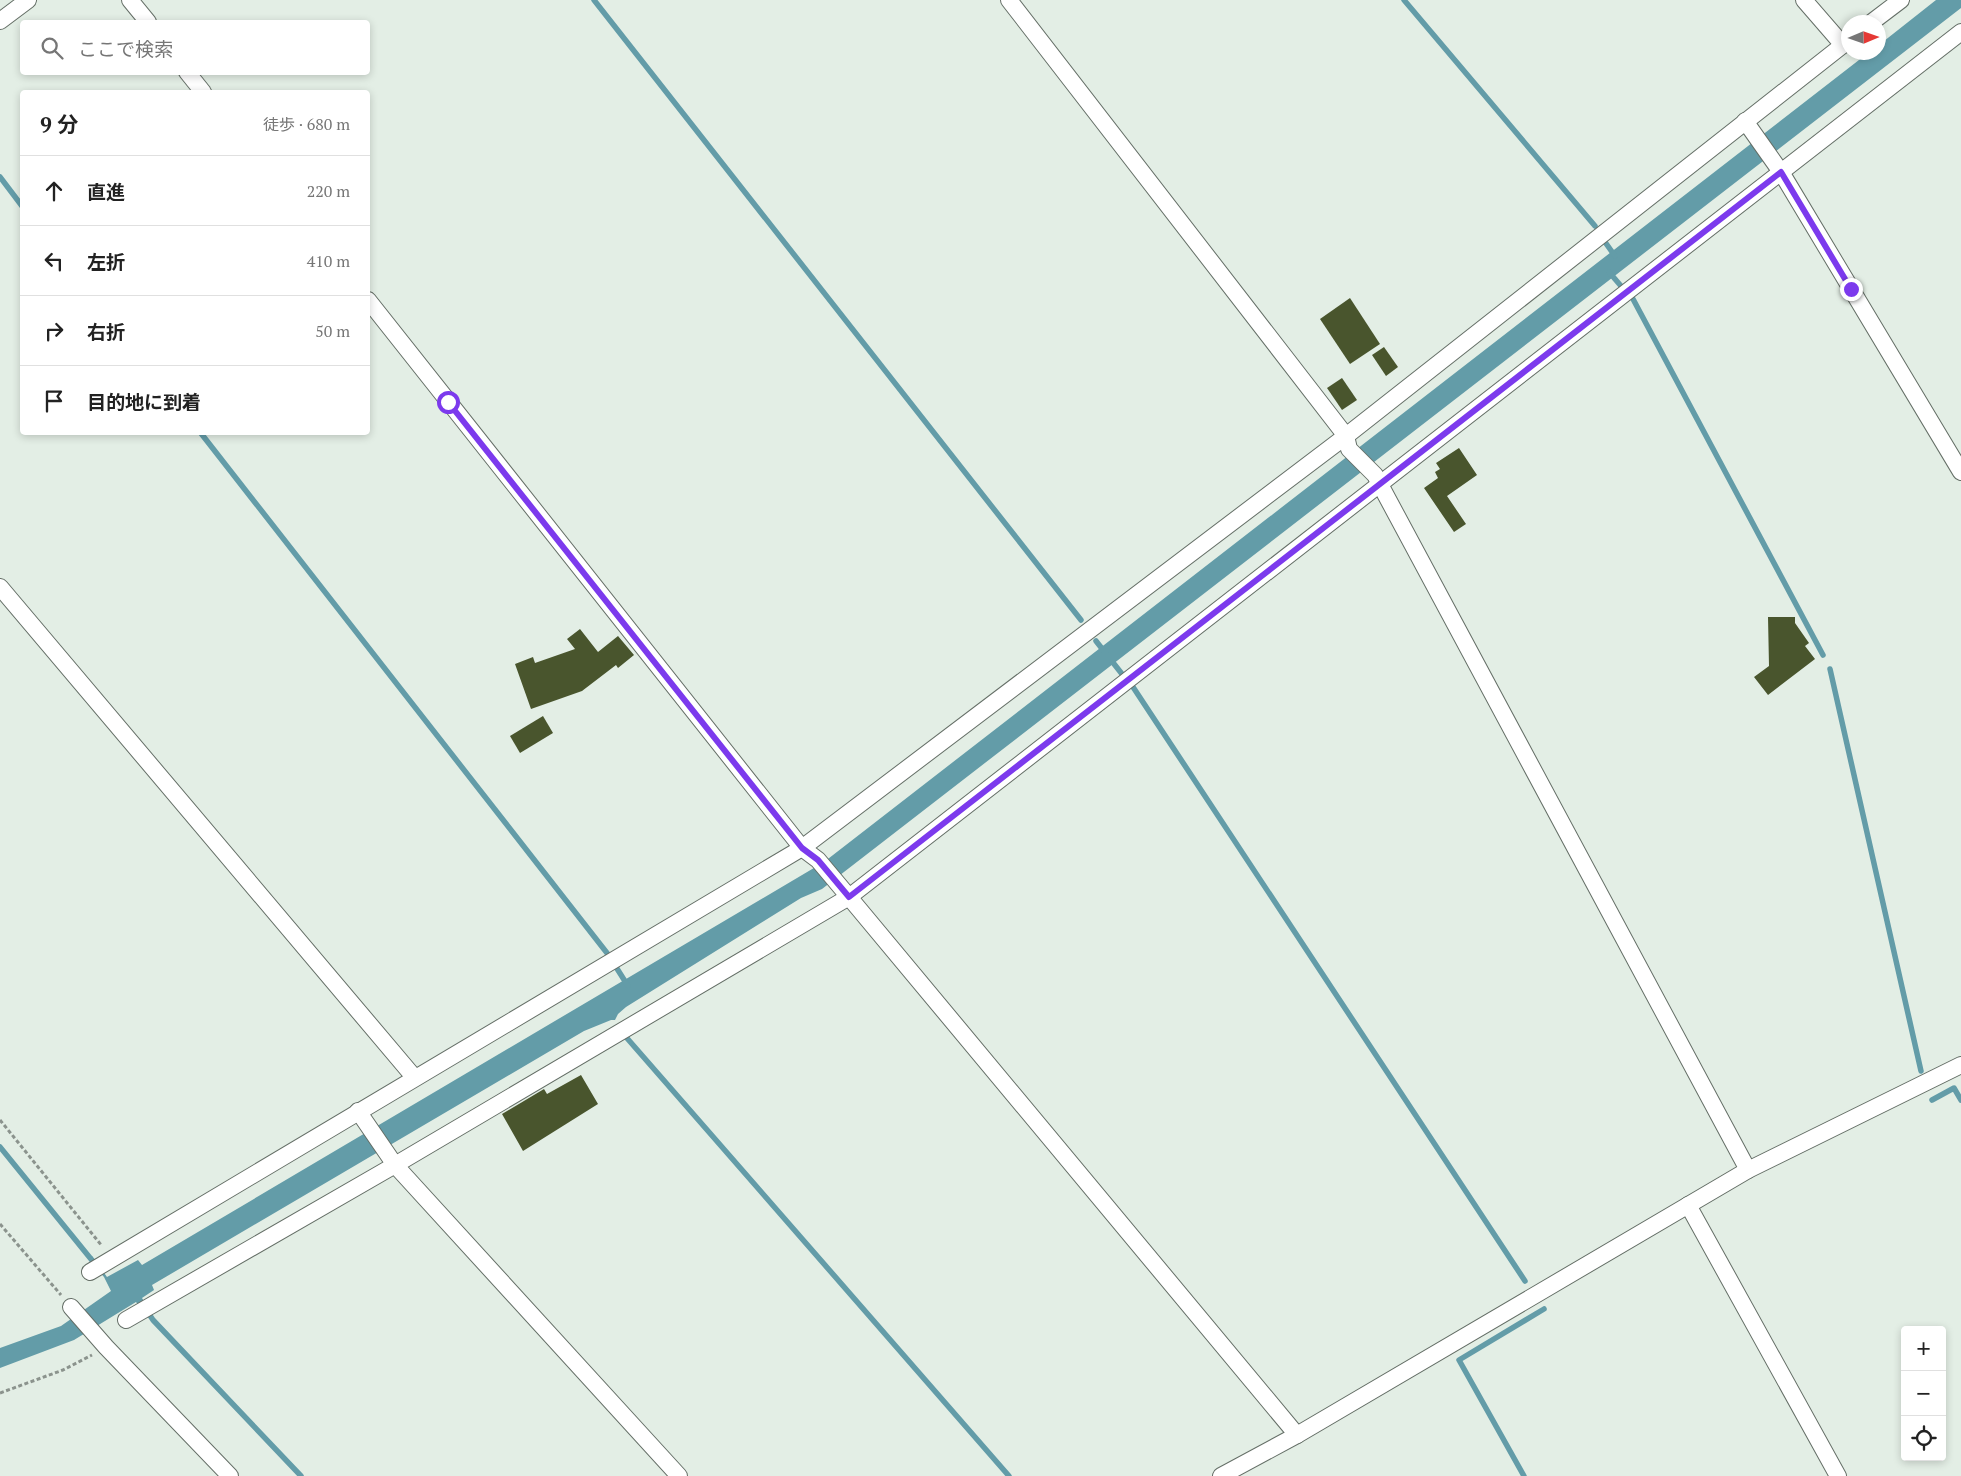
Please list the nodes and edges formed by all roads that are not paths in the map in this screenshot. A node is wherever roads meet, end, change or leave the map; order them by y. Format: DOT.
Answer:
graph roads {
  1 [pos="28,0"];
  2 [pos="130,0"];
  3 [pos="1009,0"];
  4 [pos="1804,0"];
  5 [pos="1901,0"];
  6 [pos="1881,15"];
  7 [pos="146,20"];
  8 [pos="0,22"];
  9 [pos="1961,32"];
  10 [pos="1841,38"];
  11 [pos="1841,47"];
  12 [pos="189,75"];
  13 [pos="201,90"];
  14 [pos="1745,121"];
  15 [pos="1779,169"];
  16 [pos="370,303"];
  17 [pos="1348,443"];
  18 [pos="1961,472"];
  19 [pos="1378,480"];
  20 [pos="0,587"];
  21 [pos="802,848"];
  22 [pos="845,893"];
  23 [pos="1961,1065"];
  24 [pos="414,1078"];
  25 [pos="362,1116"];
  26 [pos="391,1159"];
  27 [pos="1748,1170"];
  28 [pos="1688,1205"];
  29 [pos="102,1265"];
  30 [pos="71,1307"];
  31 [pos="139,1313"];
  32 [pos="1297,1435"];
  33 [pos="230,1476"];
  34 [pos="679,1476"];
  35 [pos="1221,1476"];
  36 [pos="1838,1476"];
  1 -- 8 [label="street"];
  2 -- 7 [label="street"];
  3 -- 17 [label="street"];
  4 -- 10 [label="street"];
  5 -- 6 [label="street"];
  9 -- 15 [label="street"];
  11 -- 14 [label="street"];
  12 -- 13 [label="street"];
  14 -- 15 [label="street"];
  14 -- 17 [label="street"];
  15 -- 18 [label="street"];
  15 -- 19 [label="street"];
  16 -- 21 [label="street"];
  17 -- 19 [label="street"];
  17 -- 21 [label="street"];
  19 -- 22 [label="street"];
  19 -- 27 [label="street"];
  20 -- 24 [label="street"];
  21 -- 22 [label="street"];
  21 -- 24 [label="street"];
  22 -- 26 [label="street"];
  22 -- 32 [label="street"];
  23 -- 27 [label="street"];
  24 -- 25 [label="street"];
  25 -- 26 [label="street"];
  25 -- 29 [label="street"];
  26 -- 31 [label="street"];
  26 -- 34 [label="street"];
  27 -- 28 [label="street"];
  28 -- 32 [label="street"];
  28 -- 36 [label="street"];
  30 -- 33 [label="street"];
  32 -- 35 [label="street"];
}
